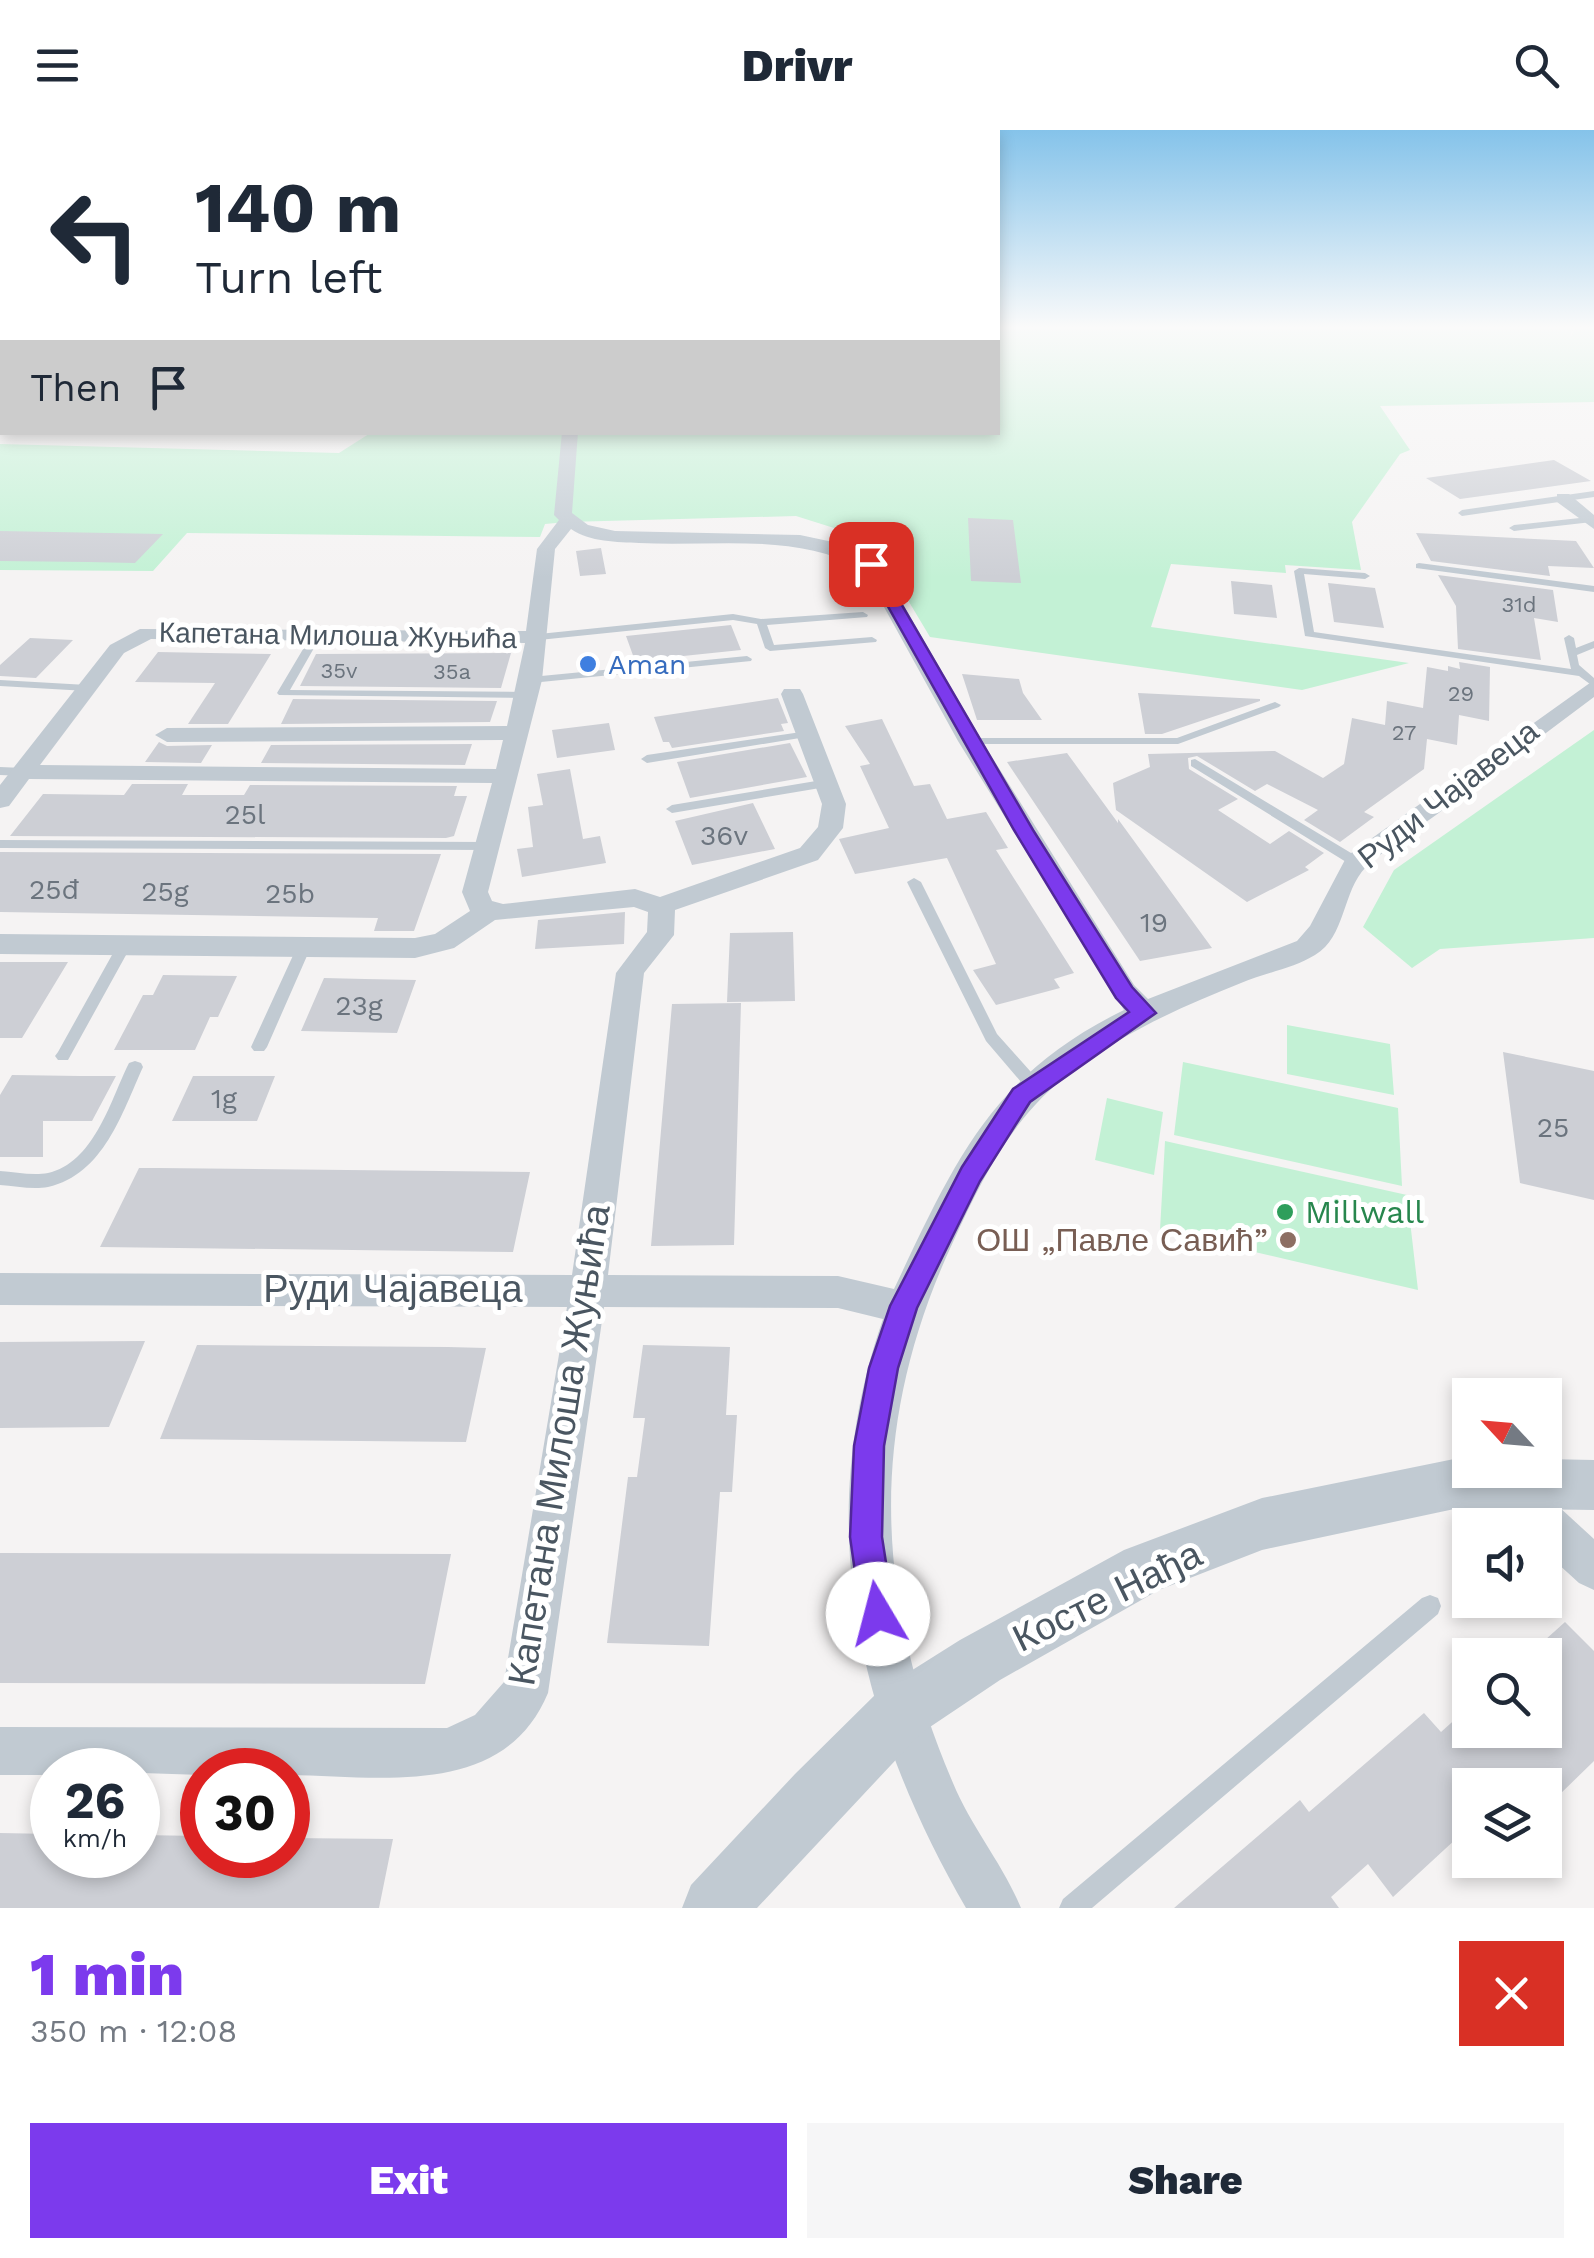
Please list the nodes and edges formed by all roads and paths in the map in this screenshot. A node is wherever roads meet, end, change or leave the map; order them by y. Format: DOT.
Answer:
graph roads {
  1 [pos="570,435"];
  2 [pos="1594,494"];
  3 [pos="1563,498"];
  4 [pos="1462,514"];
  5 [pos="568,522"];
  6 [pos="1591,522"];
  7 [pos="1514,528"];
  8 [pos="1419,566"];
  9 [pos="1365,576"];
  10 [pos="1594,589"];
  11 [pos="863,615"];
  12 [pos="762,622"];
  13 [pos="317,634"];
  14 [pos="539,637"];
  15 [pos="1569,638"];
  16 [pos="872,640"];
  17 [pos="1594,644"];
  18 [pos="1572,654"];
  19 [pos="747,660"];
  20 [pos="1589,681"];
  21 [pos="0,683"];
  22 [pos="530,687"];
  23 [pos="87,688"];
  24 [pos="792,694"];
  25 [pos="1275,705"];
  26 [pos="519,732"];
  27 [pos="808,734"];
  28 [pos="166,735"];
  29 [pos="970,742"];
  30 [pos="647,759"];
  31 [pos="1196,763"];
  32 [pos="11,772"];
  33 [pos="508,776"];
  34 [pos="828,782"];
  35 [pos="0,801"];
  36 [pos="672,809"];
  37 [pos="0,844"];
  38 [pos="488,846"];
  39 [pos="1356,862"];
  40 [pos="914,882"];
  41 [pos="660,906"];
  42 [pos="489,912"];
  43 [pos="0,944"];
  44 [pos="124,946"];
  45 [pos="303,950"];
  46 [pos="1144,1013"];
  47 [pos="259,1047"];
  48 [pos="64,1056"];
  49 [pos="135,1066"];
  50 [pos="1033,1084"];
  51 [pos="0,1178"];
  52 [pos="0,1289"];
  53 [pos="588,1289"];
  54 [pos="904,1306"];
  55 [pos="1594,1485"];
  56 [pos="1562,1538"];
  57 [pos="1594,1568"];
  58 [pos="1430,1606"];
  59 [pos="900,1712"];
  60 [pos="0,1751"];
  61 [pos="714,1908"];
  62 [pos="995,1908"];
  63 [pos="1072,1908"];
  1 -- 5 [label="street"];
  2 -- 3 [label="lane"];
  3 -- 4 [label="lane"];
  3 -- 6 [label="street"];
  5 -- 14 [label="street, Капетана Милоша Жуњића"];
  5 -- 29 [label="street"];
  6 -- 7 [label="lane"];
  8 -- 10 [label="lane"];
  9 -- 20 [label="lane, Руди Чајавеца"];
  11 -- 12 [label="lane"];
  12 -- 14 [label="lane"];
  12 -- 16 [label="lane"];
  13 -- 14 [label="street, Капетана Милоша Жуњића"];
  13 -- 22 [label="lane"];
  13 -- 23 [label="street, Капетана Милоша Жуњића"];
  14 -- 22 [label="street, Капетана Милоша Жуњића"];
  15 -- 18 [label="lane"];
  17 -- 18 [label="lane"];
  18 -- 20 [label="lane"];
  19 -- 22 [label="lane, Капетана Милоша Жуњића"];
  20 -- 39 [label="street, Руди Чајавеца"];
  21 -- 23 [label="lane"];
  22 -- 26 [label="street, Капетана Милоша Жуњића"];
  23 -- 32 [label="street, Капетана Милоша Жуњића"];
  24 -- 27 [label="street"];
  25 -- 29 [label="lane"];
  26 -- 28 [label="street"];
  26 -- 33 [label="street, Капетана Милоша Жуњића"];
  27 -- 30 [label="lane"];
  27 -- 34 [label="street"];
  29 -- 46 [label="street"];
  31 -- 39 [label="lane"];
  32 -- 33 [label="street"];
  32 -- 35 [label="street, Капетана Милоша Жуњића"];
  33 -- 38 [label="street, Капетана Милоша Жуњића"];
  34 -- 36 [label="lane"];
  34 -- 41 [label="street"];
  37 -- 38 [label="lane"];
  38 -- 42 [label="street, Капетана Милоша Жуњића"];
  39 -- 46 [label="street, Руди Чајавеца"];
  40 -- 50 [label="lane"];
  41 -- 42 [label="street"];
  41 -- 53 [label="street, Капетана Милоша Жуњића"];
  42 -- 45 [label="street"];
  43 -- 44 [label="street"];
  44 -- 45 [label="street"];
  44 -- 48 [label="lane"];
  45 -- 47 [label="lane"];
  46 -- 50 [label="street, Руди Чајавеца"];
  49 -- 51 [label="lane"];
  50 -- 54 [label="street, Руди Чајавеца"];
  52 -- 53 [label="street, Руди Чајавеца"];
  53 -- 54 [label="street, Руди Чајавеца"];
  53 -- 60 [label="street, Капетана Милоша Жуњића"];
  54 -- 59 [label="street, Руди Чајавеца"];
  55 -- 59 [label="street, Косте Нађа"];
  56 -- 57 [label="street"];
  58 -- 63 [label="lane"];
  59 -- 61 [label="street, Косте Нађа"];
  59 -- 62 [label="street, Руди Чајавеца"];
}
